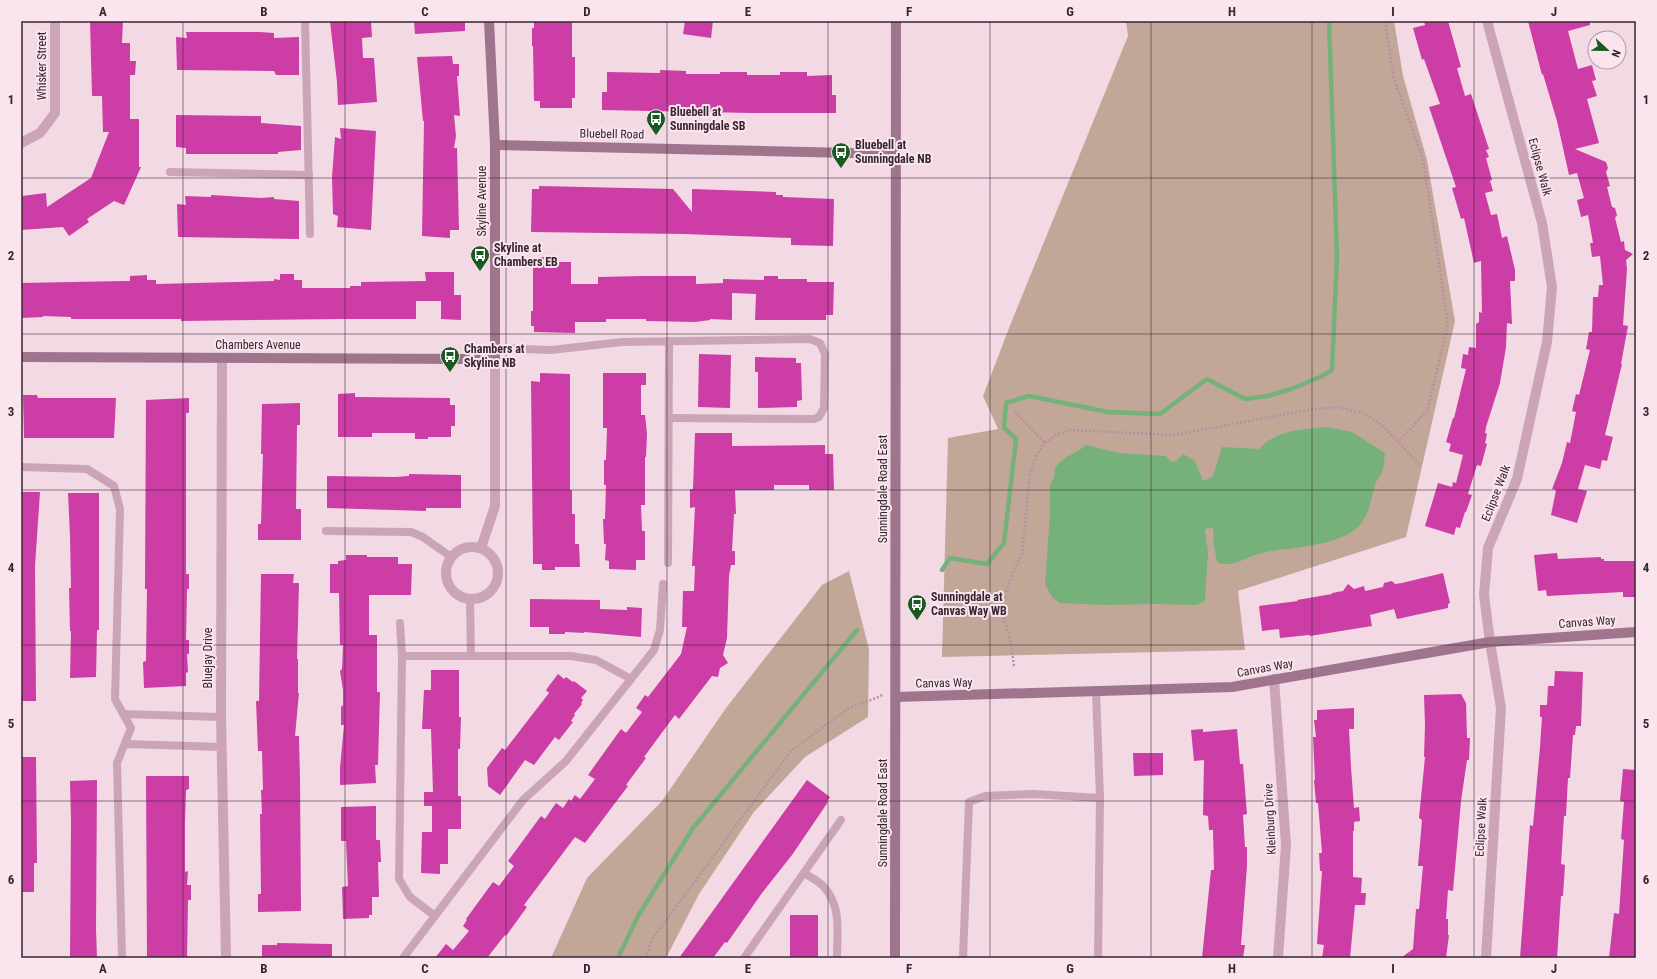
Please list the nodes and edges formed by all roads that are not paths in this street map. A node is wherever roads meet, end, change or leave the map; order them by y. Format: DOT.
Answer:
graph roads {
  1 [pos="55,21"];
  2 [pos="305,21"];
  3 [pos="489,21"];
  4 [pos="896,21"];
  5 [pos="1488,21"];
  6 [pos="21,142"];
  7 [pos="495,145"];
  8 [pos="896,154"];
  9 [pos="170,172"];
  10 [pos="309,175"];
  11 [pos="310,234"];
  12 [pos="669,341"];
  13 [pos="495,353"];
  14 [pos="21,357"];
  15 [pos="222,358"];
  16 [pos="669,418"];
  17 [pos="21,467"];
  18 [pos="326,531"];
  19 [pos="481,548"];
  20 [pos="452,558"];
  21 [pos="668,563"];
  22 [pos="662,584"];
  23 [pos="470,598"];
  24 [pos="400,623"];
  25 [pos="1636,632"];
  26 [pos="1490,642"];
  27 [pos="402,656"];
  28 [pos="471,656"];
  29 [pos="631,679"];
  30 [pos="1274,679"];
  31 [pos="1096,692"];
  32 [pos="896,697"];
  33 [pos="123,714"];
  34 [pos="221,717"];
  35 [pos="125,744"];
  36 [pos="222,747"];
  37 [pos="1100,798"];
  38 [pos="841,820"];
  39 [pos="804,873"];
  40 [pos="435,916"];
  41 [pos="122,958"];
  42 [pos="226,958"];
  43 [pos="403,958"];
  44 [pos="744,958"];
  45 [pos="837,958"];
  46 [pos="896,958"];
  47 [pos="963,958"];
  48 [pos="1098,958"];
  49 [pos="1278,958"];
  50 [pos="1486,958"];
  1 -- 6 [label="street, Whisker Street"];
  2 -- 10 [label="lane"];
  3 -- 7 [label="street, Skyline Avenue"];
  4 -- 8 [label="street, Sunningdale Road East"];
  5 -- 26 [label="street, Eclipse Walk"];
  7 -- 8 [label="street, Bluebell Road"];
  7 -- 13 [label="street, Skyline Avenue"];
  8 -- 32 [label="street, Sunningdale Road East"];
  9 -- 10 [label="lane"];
  10 -- 11 [label="lane"];
  12 -- 13 [label="lane"];
  12 -- 16 [label="lane"];
  12 -- 16 [label="lane"];
  13 -- 15 [label="street, Chambers Avenue"];
  13 -- 19 [label="street, Skyline Avenue"];
  14 -- 15 [label="street, Chambers Avenue"];
  15 -- 34 [label="street, Bluejay Drive"];
  16 -- 21 [label="lane"];
  17 -- 33 [label="lane"];
  18 -- 20 [label="lane"];
  19 -- 20 [label="street"];
  19 -- 23 [label="street"];
  20 -- 23 [label="street"];
  22 -- 29 [label="lane"];
  23 -- 28 [label="lane"];
  24 -- 27 [label="lane"];
  25 -- 26 [label="street, Canvas Way"];
  26 -- 30 [label="street, Canvas Way"];
  26 -- 50 [label="street, Eclipse Walk"];
  27 -- 28 [label="lane"];
  27 -- 40 [label="lane"];
  28 -- 29 [label="lane"];
  29 -- 40 [label="lane"];
  30 -- 31 [label="street, Canvas Way"];
  30 -- 49 [label="street, Kleinburg Drive"];
  31 -- 32 [label="street, Canvas Way"];
  31 -- 37 [label="lane"];
  32 -- 46 [label="street, Sunningdale Road East"];
  33 -- 34 [label="lane"];
  33 -- 35 [label="lane"];
  34 -- 36 [label="street, Bluejay Drive"];
  35 -- 36 [label="lane"];
  35 -- 41 [label="lane"];
  36 -- 42 [label="street, Bluejay Drive"];
  37 -- 47 [label="lane"];
  37 -- 48 [label="lane"];
  38 -- 39 [label="lane"];
  39 -- 44 [label="lane"];
  39 -- 45 [label="lane"];
  40 -- 43 [label="lane"];
}
